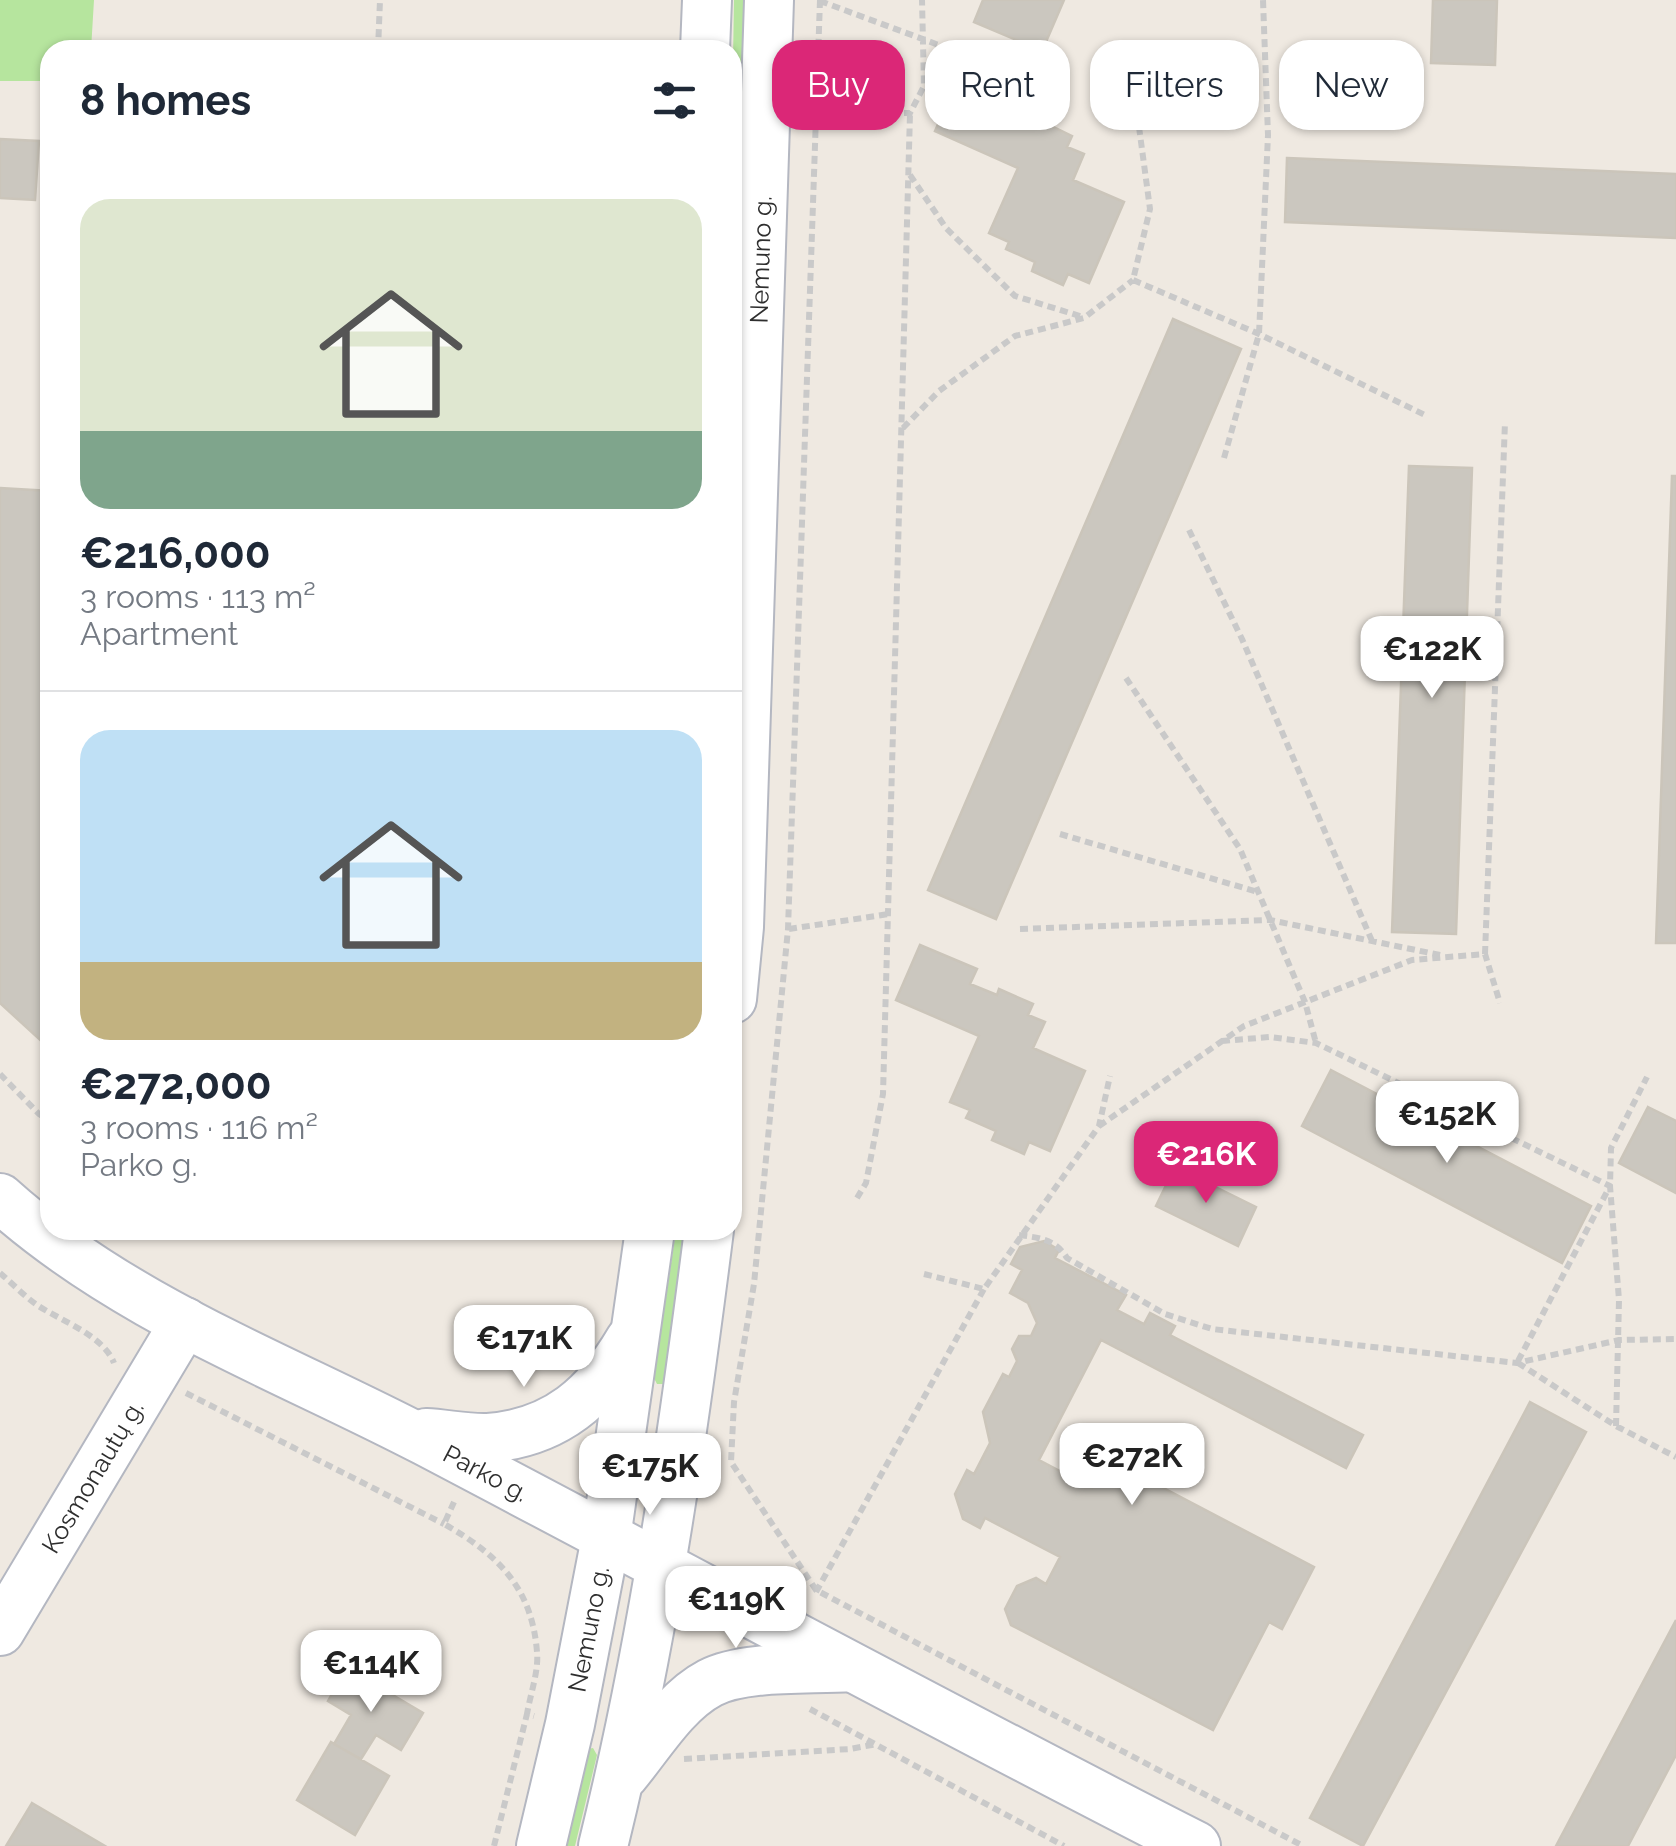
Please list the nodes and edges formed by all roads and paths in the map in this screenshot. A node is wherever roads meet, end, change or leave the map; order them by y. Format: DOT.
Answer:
graph roads {
  1 [pos="380,0"];
  2 [pos="707,0"];
  3 [pos="769,0"];
  4 [pos="922,0"];
  5 [pos="1263,0"];
  6 [pos="820,1"];
  7 [pos="921,38"];
  8 [pos="378,40"];
  9 [pos="705,40"];
  10 [pos="926,40"];
  11 [pos="910,113"];
  12 [pos="765,116"];
  13 [pos="1138,130"];
  14 [pos="909,173"];
  15 [pos="1132,280"];
  16 [pos="1084,318"];
  17 [pos="1259,334"];
  18 [pos="1427,416"];
  19 [pos="1505,422"];
  20 [pos="902,429"];
  21 [pos="1224,458"];
  22 [pos="1189,530"];
  23 [pos="1126,678"];
  24 [pos="742,807"];
  25 [pos="1060,834"];
  26 [pos="1258,892"];
  27 [pos="889,914"];
  28 [pos="1270,920"];
  29 [pos="742,927"];
  30 [pos="1020,929"];
  31 [pos="1372,941"];
  32 [pos="1485,954"];
  33 [pos="1448,957"];
  34 [pos="1304,1002"];
  35 [pos="1500,1003"];
  36 [pos="1222,1041"];
  37 [pos="1316,1043"];
  38 [pos="0,1074"];
  39 [pos="1110,1076"];
  40 [pos="1647,1078"];
  41 [pos="40,1115"];
  42 [pos="1098,1126"];
  43 [pos="1610,1186"];
  44 [pos="0,1198"];
  45 [pos="857,1198"];
  46 [pos="40,1232"];
  47 [pos="1019,1235"];
  48 [pos="52,1240"];
  49 [pos="649,1240"];
  50 [pos="708,1240"];
  51 [pos="0,1273"];
  52 [pos="924,1274"];
  53 [pos="984,1289"];
  54 [pos="185,1322"];
  55 [pos="636,1329"];
  56 [pos="1676,1339"];
  57 [pos="1619,1340"];
  58 [pos="1518,1362"];
  59 [pos="116,1372"];
  60 [pos="180,1392"];
  61 [pos="1616,1426"];
  62 [pos="405,1431"];
  63 [pos="1676,1457"];
  64 [pos="472,1466"];
  65 [pos="444,1524"];
  66 [pos="606,1538"];
  67 [pos="658,1566"];
  68 [pos="0,1630"];
  69 [pos="850,1667"];
  70 [pos="794,1700"];
  71 [pos="548,1719"];
  72 [pos="877,1744"];
  73 [pos="631,1766"];
  74 [pos="494,1846"];
  75 [pos="541,1846"];
  76 [pos="602,1846"];
  77 [pos="1064,1846"];
  78 [pos="1196,1846"];
  79 [pos="1303,1846"];
  1 -- 8 [label="path"];
  2 -- 9 [label="main road"];
  3 -- 12 [label="main road, Nemuno g."];
  4 -- 7 [label="path"];
  5 -- 17 [label="path"];
  6 -- 7 [label="path"];
  7 -- 10 [label="path"];
  7 -- 11 [label="path"];
  11 -- 12 [label="path"];
  11 -- 14 [label="path"];
  12 -- 24 [label="main road, Nemuno g."];
  13 -- 15 [label="path"];
  14 -- 16 [label="path"];
  14 -- 20 [label="path"];
  15 -- 16 [label="path"];
  15 -- 17 [label="path"];
  16 -- 20 [label="path"];
  17 -- 18 [label="path"];
  17 -- 21 [label="path"];
  19 -- 32 [label="path"];
  20 -- 27 [label="path"];
  22 -- 31 [label="path"];
  23 -- 26 [label="path"];
  25 -- 26 [label="path"];
  26 -- 28 [label="path"];
  27 -- 29 [label="path"];
  27 -- 45 [label="path"];
  28 -- 30 [label="path"];
  28 -- 31 [label="path"];
  28 -- 34 [label="path"];
  31 -- 33 [label="path"];
  32 -- 33 [label="path"];
  32 -- 35 [label="path"];
  33 -- 34 [label="path"];
  34 -- 36 [label="path"];
  34 -- 37 [label="path"];
  36 -- 37 [label="path"];
  36 -- 42 [label="path"];
  37 -- 43 [label="path"];
  38 -- 41 [label="path"];
  39 -- 42 [label="path"];
  40 -- 43 [label="path"];
  42 -- 47 [label="path"];
  43 -- 57 [label="path"];
  43 -- 58 [label="path"];
  44 -- 46 [label="main road, Parko g."];
  47 -- 53 [label="path"];
  47 -- 58 [label="path"];
  48 -- 54 [label="main road, Parko g."];
  49 -- 55 [label="main road, Nemuno g."];
  50 -- 67 [label="main road"];
  51 -- 59 [label="path"];
  52 -- 53 [label="path"];
  53 -- 79 [label="path"];
  54 -- 62 [label="main road, Parko g."];
  54 -- 68 [label="main road, Kosmonautų g."];
  55 -- 62 [label="main road"];
  55 -- 66 [label="main road, Nemuno g."];
  56 -- 57 [label="path"];
  57 -- 58 [label="path"];
  57 -- 61 [label="path"];
  58 -- 61 [label="path"];
  60 -- 65 [label="path"];
  61 -- 63 [label="path"];
  62 -- 64 [label="main road, Parko g."];
  64 -- 65 [label="path"];
  64 -- 66 [label="main road, Parko g."];
  65 -- 71 [label="path"];
  66 -- 67 [label="main road, Parko g."];
  66 -- 71 [label="main road, Nemuno g."];
  67 -- 69 [label="main road, Parko g."];
  67 -- 73 [label="main road"];
  69 -- 73 [label="main road"];
  69 -- 78 [label="main road, Parko g."];
  70 -- 72 [label="path"];
  71 -- 74 [label="path"];
  71 -- 75 [label="main road, Nemuno g."];
  72 -- 73 [label="path"];
  72 -- 77 [label="path"];
  73 -- 76 [label="main road"];
}
